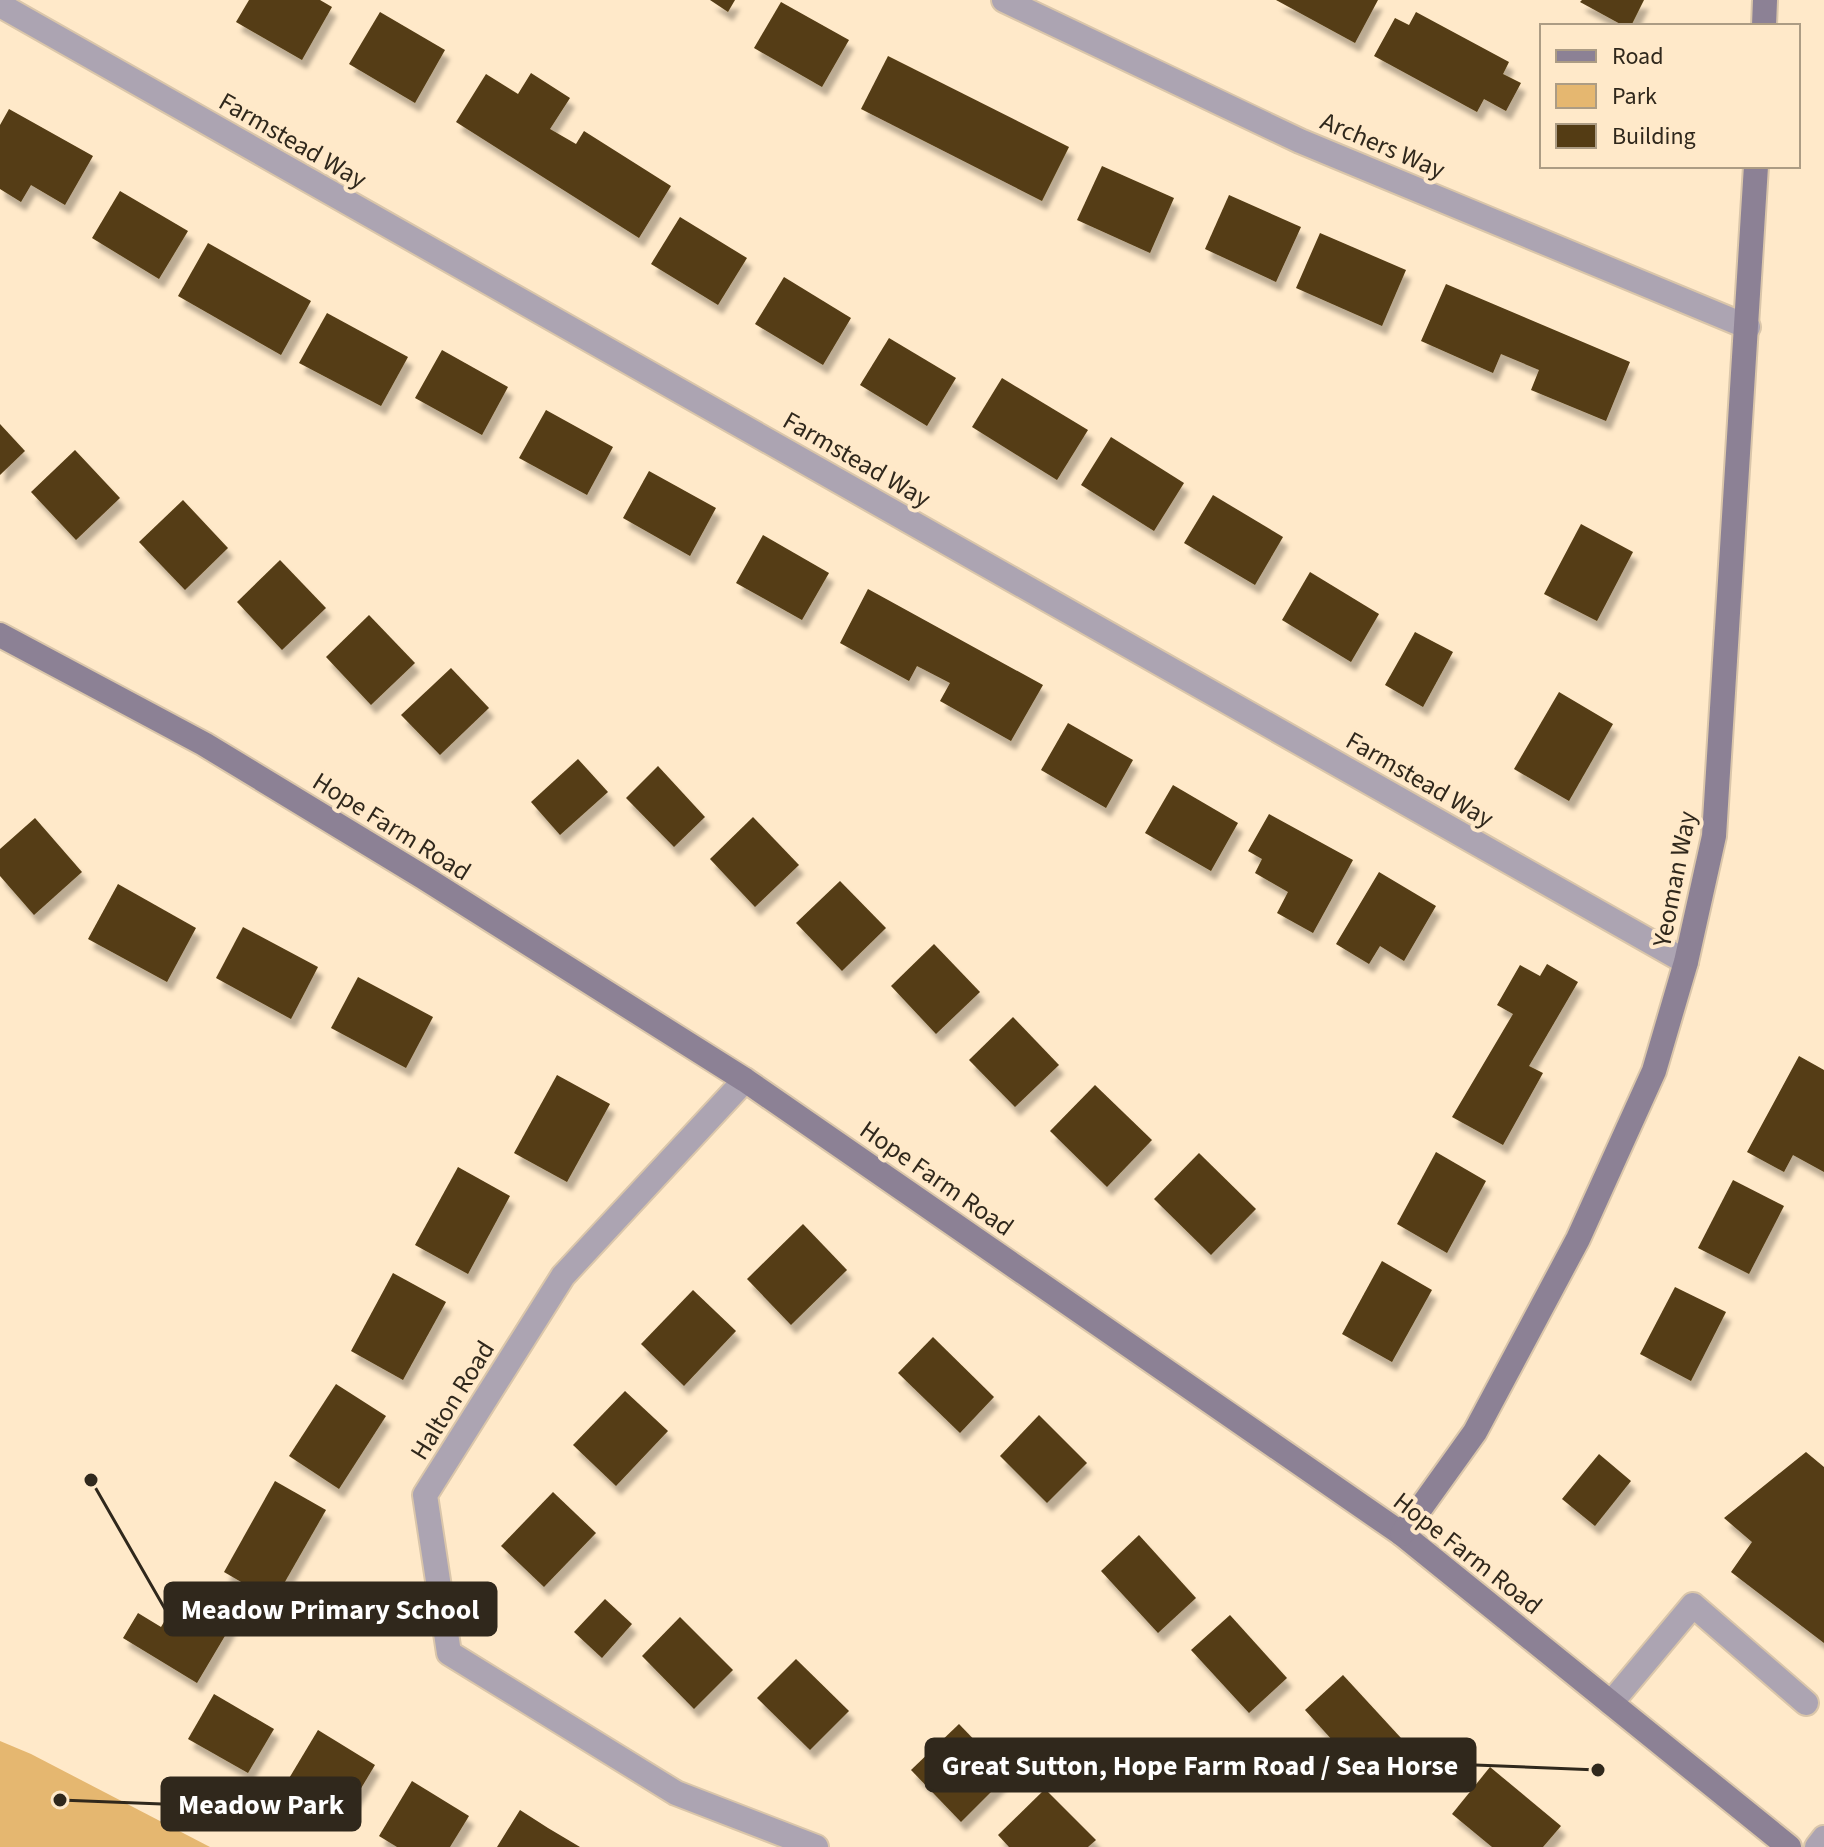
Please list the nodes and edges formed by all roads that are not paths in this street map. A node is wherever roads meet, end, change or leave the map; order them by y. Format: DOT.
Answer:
graph roads {
  1 [pos="1004,0"];
  2 [pos="1765,0"];
  3 [pos="0,5"];
  4 [pos="1764,24"];
  5 [pos="1756,168"];
  6 [pos="1748,327"];
  7 [pos="0,635"];
  8 [pos="1686,962"];
  9 [pos="745,1080"];
  10 [pos="1402,1534"];
  11 [pos="1611,1703"];
  12 [pos="1806,1703"];
  13 [pos="1824,1838"];
  14 [pos="816,1847"];
  15 [pos="1789,1847"];
  16 [pos="1817,1847"];
  1 -- 6 [label="street, Archers Way"];
  2 -- 4 [label="street"];
  3 -- 8 [label="street, Farmstead Way"];
  5 -- 6 [label="street, Yeoman Way"];
  6 -- 8 [label="street, Yeoman Way"];
  7 -- 9 [label="street, Hope Farm Road"];
  8 -- 10 [label="street, Yeoman Way"];
  9 -- 10 [label="street, Hope Farm Road"];
  9 -- 14 [label="street, Halton Road"];
  10 -- 11 [label="street, Hope Farm Road"];
  11 -- 12 [label="street"];
  11 -- 15 [label="street, Hope Farm Road"];
  13 -- 16 [label="street"];
}
